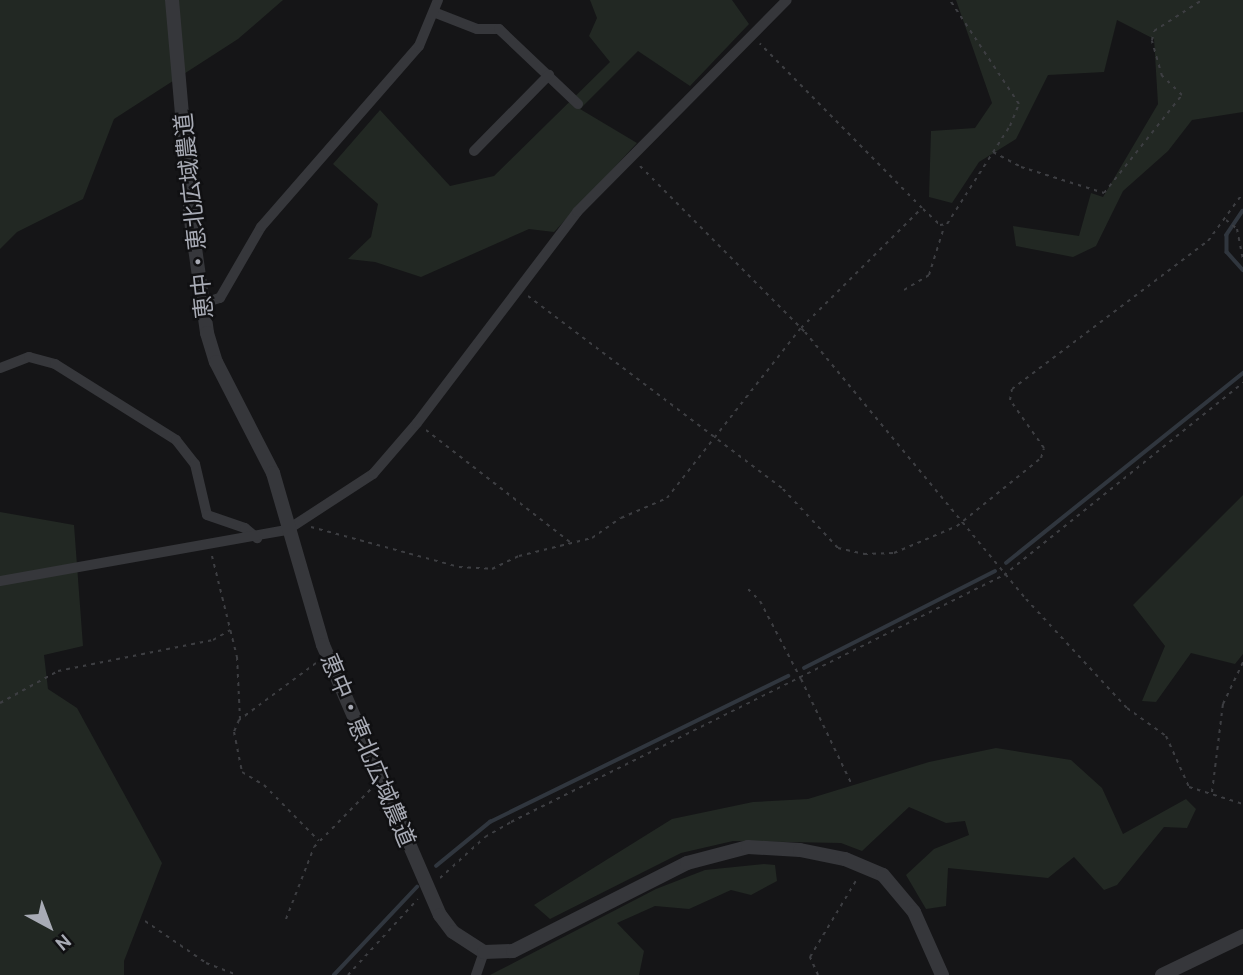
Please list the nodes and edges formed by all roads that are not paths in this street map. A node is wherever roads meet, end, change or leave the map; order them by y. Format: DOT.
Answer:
graph roads {
  1 [pos="173,0"];
  2 [pos="438,0"];
  3 [pos="787,0"];
  4 [pos="436,13"];
  5 [pos="549,75"];
  6 [pos="578,104"];
  7 [pos="474,151"];
  8 [pos="201,304"];
  9 [pos="0,368"];
  10 [pos="287,530"];
  11 [pos="257,538"];
  12 [pos="0,581"];
  13 [pos="1243,936"];
  14 [pos="484,952"];
  15 [pos="476,975"];
  16 [pos="943,975"];
  17 [pos="1161,975"];
  1 -- 8 [label="street, 恵中・恵北広域農道"];
  2 -- 4 [label="street"];
  3 -- 10 [label="street"];
  4 -- 5 [label="street"];
  4 -- 8 [label="street"];
  5 -- 6 [label="street"];
  5 -- 7 [label="street"];
  8 -- 10 [label="street, 恵中・恵北広域農道"];
  9 -- 11 [label="street"];
  10 -- 11 [label="street"];
  10 -- 14 [label="street, 恵中・恵北広域農道"];
  11 -- 12 [label="street"];
  13 -- 17 [label="street"];
  14 -- 15 [label="street"];
  14 -- 16 [label="street"];
}
